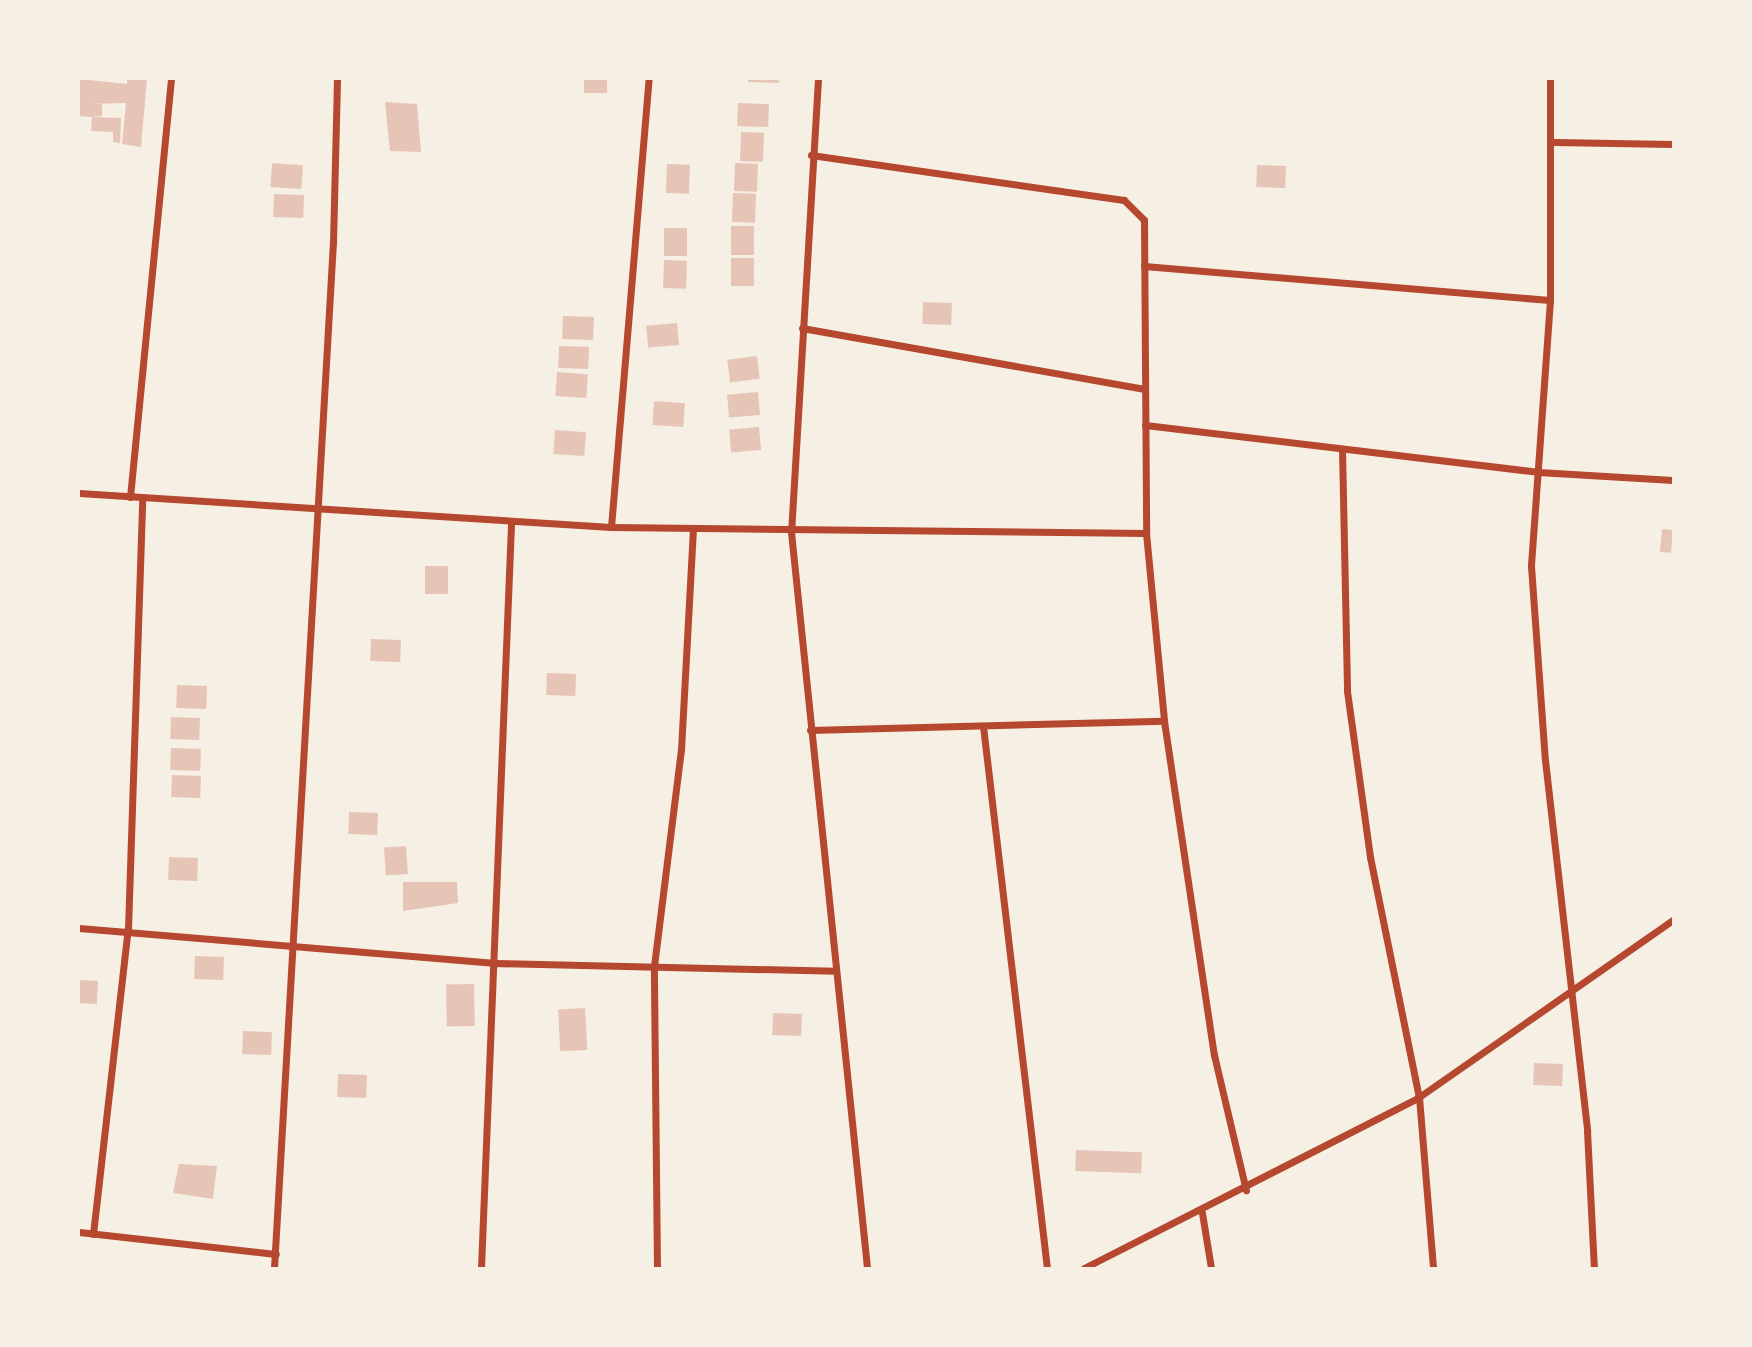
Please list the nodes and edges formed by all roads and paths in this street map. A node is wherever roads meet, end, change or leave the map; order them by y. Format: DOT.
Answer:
graph roads {
  1 [pos="171,79"];
  2 [pos="337,79"];
  3 [pos="649,79"];
  4 [pos="818,79"];
  5 [pos="1550,79"];
  6 [pos="1554,142"];
  7 [pos="1673,144"];
  8 [pos="811,156"];
  9 [pos="1144,266"];
  10 [pos="1550,300"];
  11 [pos="802,328"];
  12 [pos="1145,388"];
  13 [pos="1145,425"];
  14 [pos="1342,449"];
  15 [pos="1538,472"];
  16 [pos="1673,480"];
  17 [pos="79,493"];
  18 [pos="130,497"];
  19 [pos="142,498"];
  20 [pos="317,510"];
  21 [pos="511,524"];
  22 [pos="611,527"];
  23 [pos="693,530"];
  24 [pos="791,532"];
  25 [pos="1146,533"];
  26 [pos="1164,722"];
  27 [pos="983,726"];
  28 [pos="810,730"];
  29 [pos="1673,920"];
  30 [pos="79,928"];
  31 [pos="128,929"];
  32 [pos="295,948"];
  33 [pos="493,963"];
  34 [pos="654,966"];
  35 [pos="835,971"];
  36 [pos="1572,995"];
  37 [pos="1419,1097"];
  38 [pos="1246,1190"];
  39 [pos="1202,1213"];
  40 [pos="79,1232"];
  41 [pos="93,1234"];
  42 [pos="276,1254"];
  43 [pos="274,1268"];
  44 [pos="481,1268"];
  45 [pos="657,1268"];
  46 [pos="867,1268"];
  47 [pos="1046,1268"];
  48 [pos="1084,1268"];
  49 [pos="1211,1268"];
  50 [pos="1433,1268"];
  51 [pos="1594,1268"];
  1 -- 18 [label="street"];
  2 -- 20 [label="street"];
  3 -- 22 [label="street"];
  4 -- 8 [label="street"];
  5 -- 6 [label="street"];
  6 -- 7 [label="street"];
  6 -- 10 [label="street"];
  8 -- 9 [label="street"];
  8 -- 11 [label="street"];
  9 -- 10 [label="street"];
  9 -- 12 [label="street"];
  10 -- 15 [label="street"];
  11 -- 12 [label="street"];
  11 -- 24 [label="street"];
  12 -- 13 [label="street"];
  13 -- 14 [label="street"];
  13 -- 25 [label="street"];
  14 -- 15 [label="street"];
  14 -- 37 [label="street"];
  15 -- 16 [label="street"];
  15 -- 36 [label="street"];
  17 -- 18 [label="street"];
  18 -- 19 [label="street"];
  19 -- 20 [label="street"];
  19 -- 31 [label="street"];
  20 -- 21 [label="street"];
  20 -- 32 [label="street"];
  21 -- 22 [label="street"];
  21 -- 33 [label="street"];
  22 -- 23 [label="street"];
  23 -- 24 [label="street"];
  23 -- 34 [label="street"];
  24 -- 25 [label="street"];
  24 -- 28 [label="street"];
  25 -- 26 [label="street"];
  26 -- 27 [label="street"];
  26 -- 38 [label="street"];
  27 -- 28 [label="street"];
  27 -- 47 [label="street"];
  28 -- 35 [label="street"];
  29 -- 36 [label="street"];
  30 -- 31 [label="street"];
  31 -- 32 [label="street"];
  31 -- 41 [label="street"];
  32 -- 33 [label="street"];
  32 -- 42 [label="street"];
  33 -- 34 [label="street"];
  33 -- 44 [label="street"];
  34 -- 35 [label="street"];
  34 -- 45 [label="street"];
  35 -- 46 [label="street"];
  36 -- 37 [label="street"];
  36 -- 51 [label="street"];
  37 -- 38 [label="street"];
  37 -- 50 [label="street"];
  38 -- 39 [label="street"];
  39 -- 48 [label="street"];
  39 -- 49 [label="street"];
  40 -- 41 [label="street"];
  41 -- 42 [label="street"];
  42 -- 43 [label="street"];
}
